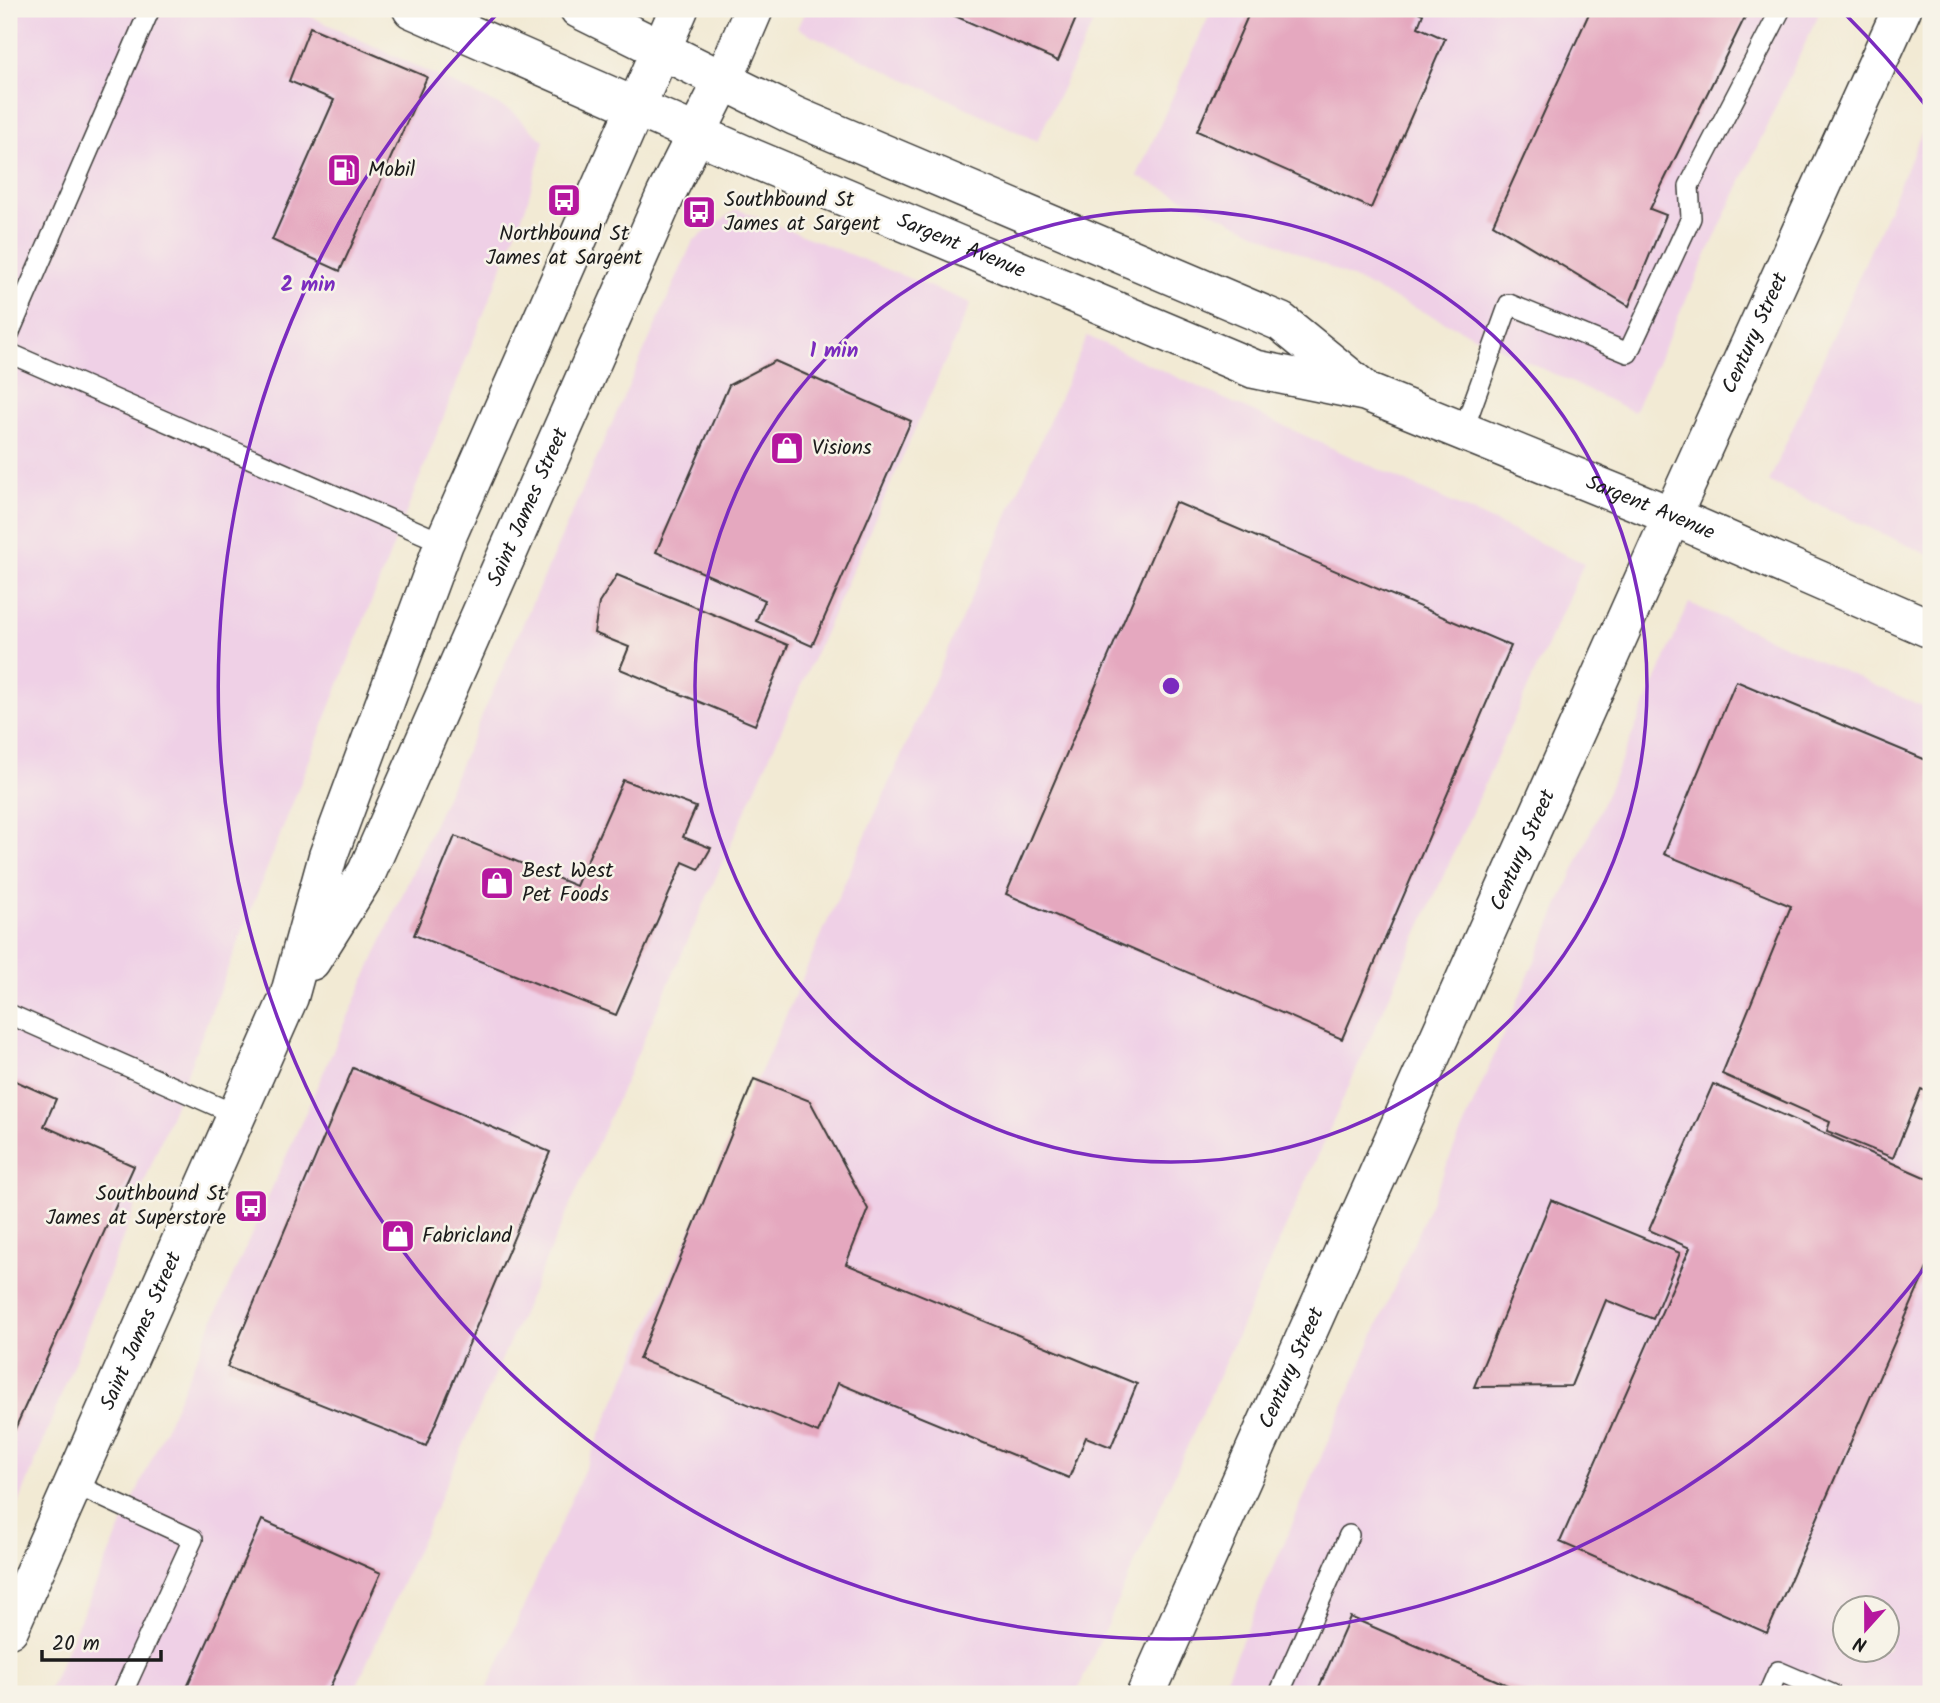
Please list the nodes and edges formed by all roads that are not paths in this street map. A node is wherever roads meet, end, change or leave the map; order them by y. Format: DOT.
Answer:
graph roads {
  1 [pos="150,9"];
  2 [pos="412,9"];
  3 [pos="579,9"];
  4 [pos="680,9"];
  5 [pos="754,9"];
  6 [pos="1782,9"];
  7 [pos="1902,9"];
  8 [pos="661,48"];
  9 [pos="724,79"];
  10 [pos="635,106"];
  11 [pos="696,133"];
  12 [pos="9,334"];
  13 [pos="9,353"];
  14 [pos="1366,392"];
  15 [pos="1462,431"];
  16 [pos="1672,516"];
  17 [pos="444,543"];
  18 [pos="1931,629"];
  19 [pos="289,997"];
  20 [pos="9,1014"];
  21 [pos="239,1115"];
  22 [pos="74,1484"];
  23 [pos="1349,1535"];
  24 [pos="9,1629"];
  25 [pos="122,1694"];
  26 [pos="1146,1694"];
  27 [pos="1279,1694"];
  28 [pos="1768,1694"];
  29 [pos="1832,1694"];
  1 -- 12 [label="lane"];
  2 -- 10 [label="main road, Sargent Avenue"];
  3 -- 8 [label="main road, Sargent Avenue"];
  4 -- 8 [label="main road, Saint James Street"];
  5 -- 9 [label="main road, Saint James Street"];
  6 -- 15 [label="lane"];
  7 -- 16 [label="main road, Century Street"];
  8 -- 9 [label="main road, Sargent Avenue"];
  8 -- 10 [label="main road, Saint James Street"];
  9 -- 11 [label="main road, Saint James Street"];
  9 -- 14 [label="main road, Sargent Avenue"];
  10 -- 11 [label="main road, Sargent Avenue"];
  10 -- 17 [label="main road, Saint James Street"];
  11 -- 14 [label="main road, Sargent Avenue"];
  11 -- 19 [label="main road, Saint James Street"];
  13 -- 17 [label="lane"];
  14 -- 15 [label="main road, Sargent Avenue"];
  15 -- 16 [label="main road, Sargent Avenue"];
  16 -- 18 [label="main road, Sargent Avenue"];
  16 -- 26 [label="main road, Century Street"];
  17 -- 19 [label="main road, Saint James Street"];
  19 -- 21 [label="main road, Saint James Street"];
  20 -- 21 [label="lane"];
  21 -- 22 [label="main road, Saint James Street"];
  22 -- 24 [label="main road, Saint James Street"];
  22 -- 25 [label="lane"];
  23 -- 27 [label="lane"];
  28 -- 29 [label="lane"];
}
